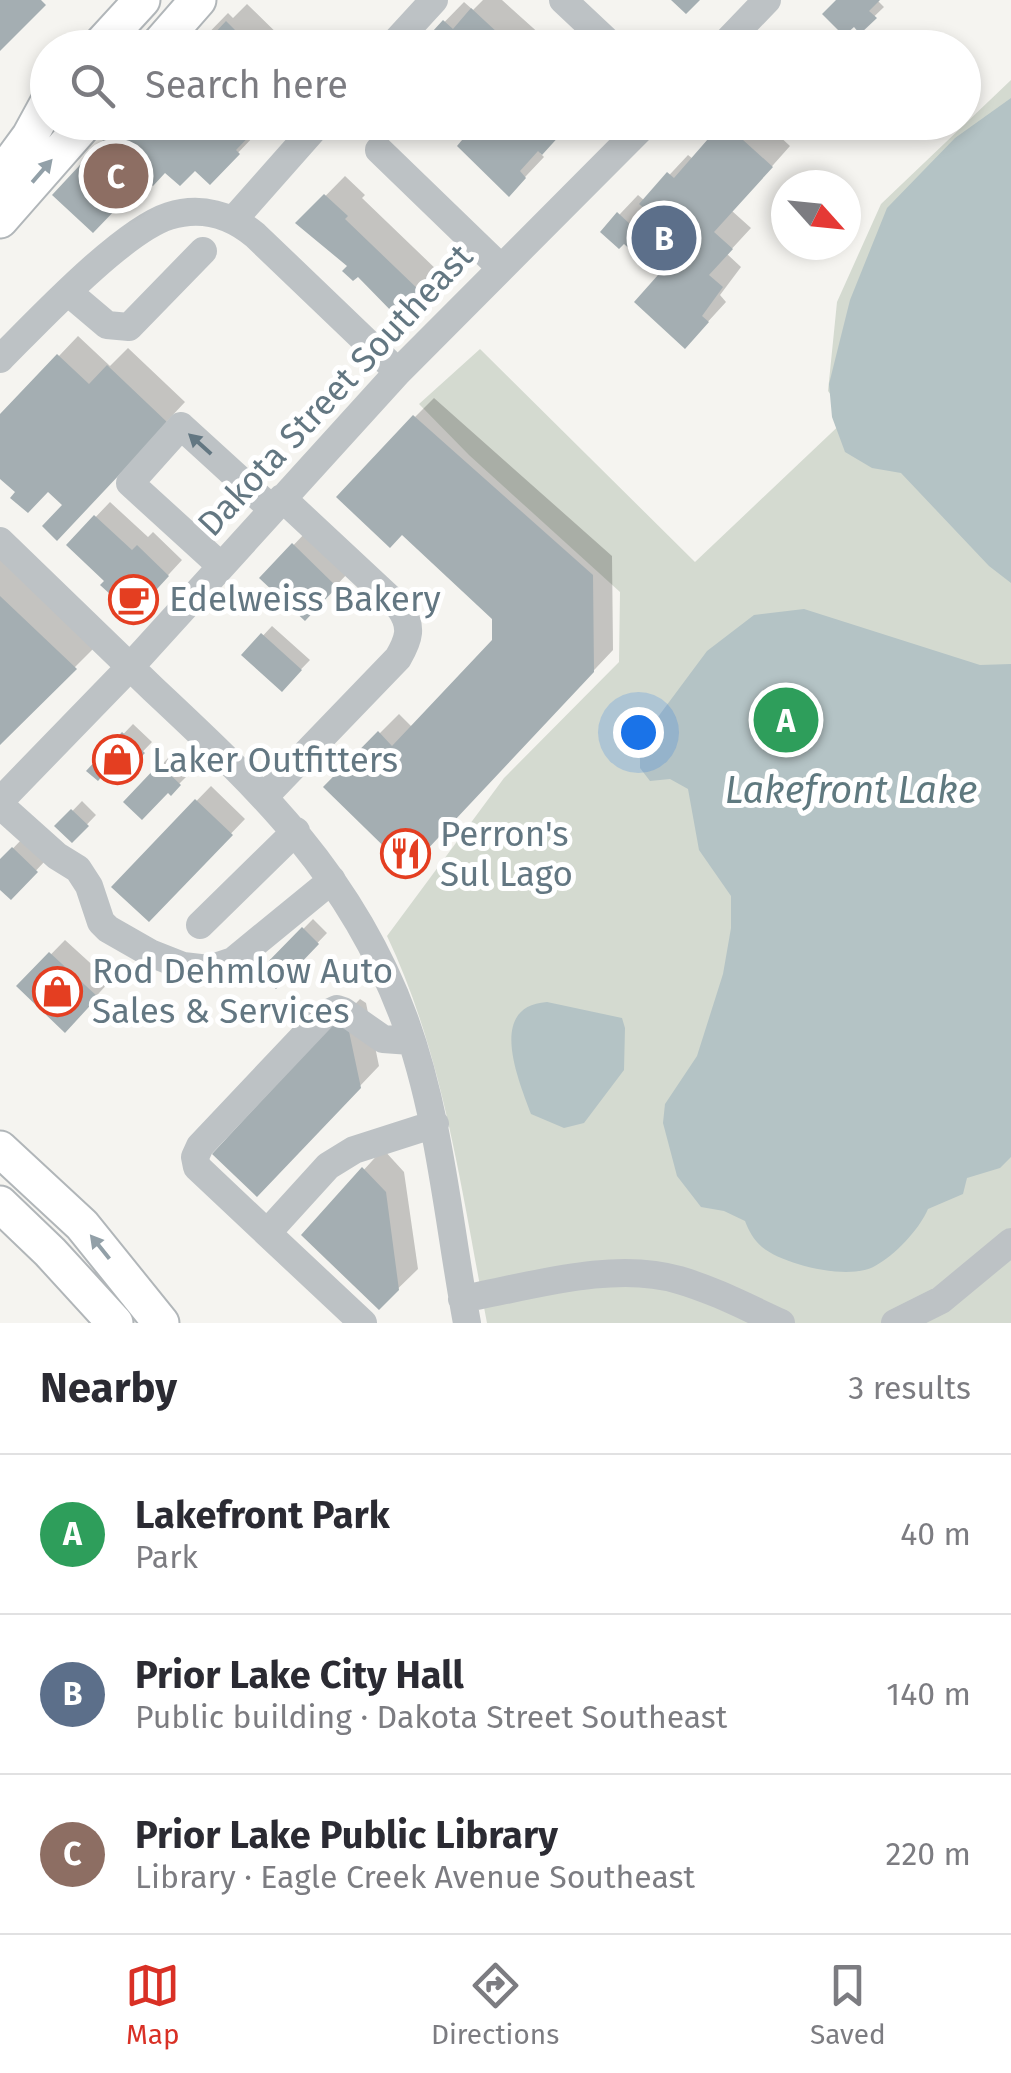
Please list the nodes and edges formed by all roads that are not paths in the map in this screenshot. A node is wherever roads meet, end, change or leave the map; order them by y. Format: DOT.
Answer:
graph roads {
  1 [pos="142,0"];
  2 [pos="198,0"];
  3 [pos="434,0"];
  4 [pos="563,0"];
  5 [pos="767,0"];
  6 [pos="114,30"];
  7 [pos="172,30"];
  8 [pos="406,30"];
  9 [pos="595,30"];
  10 [pos="738,30"];
  11 [pos="30,121"];
  12 [pos="30,136"];
  13 [pos="70,140"];
  14 [pos="304,140"];
  15 [pos="629,140"];
  16 [pos="379,150"];
  17 [pos="0,152"];
  18 [pos="0,176"];
  19 [pos="234,218"];
  20 [pos="0,220"];
  21 [pos="203,252"];
  22 [pos="501,268"];
  23 [pos="68,292"];
  24 [pos="0,359"];
  25 [pos="398,372"];
  26 [pos="277,504"];
  27 [pos="0,541"];
  28 [pos="221,566"];
  29 [pos="130,667"];
  30 [pos="265,796"];
  31 [pos="0,803"];
  32 [pos="296,831"];
  33 [pos="332,880"];
  34 [pos="200,925"];
  35 [pos="411,1040"];
  36 [pos="435,1124"];
  37 [pos="0,1148"];
  38 [pos="0,1204"];
  39 [pos="266,1233"];
  40 [pos="1011,1242"];
  41 [pos="465,1311"];
  42 [pos="114,1323"];
  43 [pos="161,1323"];
  44 [pos="364,1323"];
  45 [pos="780,1323"];
  46 [pos="894,1323"];
  1 -- 6 [label="main road"];
  2 -- 7 [label="main road"];
  3 -- 8 [label="street"];
  4 -- 9 [label="street"];
  5 -- 10 [label="street"];
  11 -- 17 [label="main road"];
  12 -- 18 [label="main road"];
  20 -- 13 [label="main road, one-way"];
  14 -- 19 [label="street"];
  15 -- 22 [label="street, Dakota Street Southeast"];
  16 -- 22 [label="street"];
  19 -- 23 [label="street"];
  19 -- 25 [label="street"];
  21 -- 23 [label="street"];
  22 -- 25 [label="street, Dakota Street Southeast"];
  23 -- 24 [label="street"];
  25 -- 26 [label="street, Dakota Street Southeast"];
  26 -- 28 [label="street, Dakota Street Southeast"];
  26 -- 28 [label="street, one-way"];
  26 -- 30 [label="street"];
  27 -- 29 [label="street"];
  28 -- 29 [label="street, Dakota Street Southeast"];
  29 -- 30 [label="street"];
  29 -- 31 [label="street, Dakota Street Southeast"];
  30 -- 32 [label="street"];
  31 -- 33 [label="street"];
  32 -- 33 [label="street"];
  32 -- 34 [label="street"];
  33 -- 35 [label="street"];
  35 -- 36 [label="street"];
  35 -- 39 [label="street"];
  36 -- 39 [label="street"];
  36 -- 41 [label="street"];
  43 -- 37 [label="main road, one-way"];
  38 -- 42 [label="main road"];
  39 -- 44 [label="street"];
  40 -- 46 [label="street"];
  41 -- 45 [label="street"];
}
